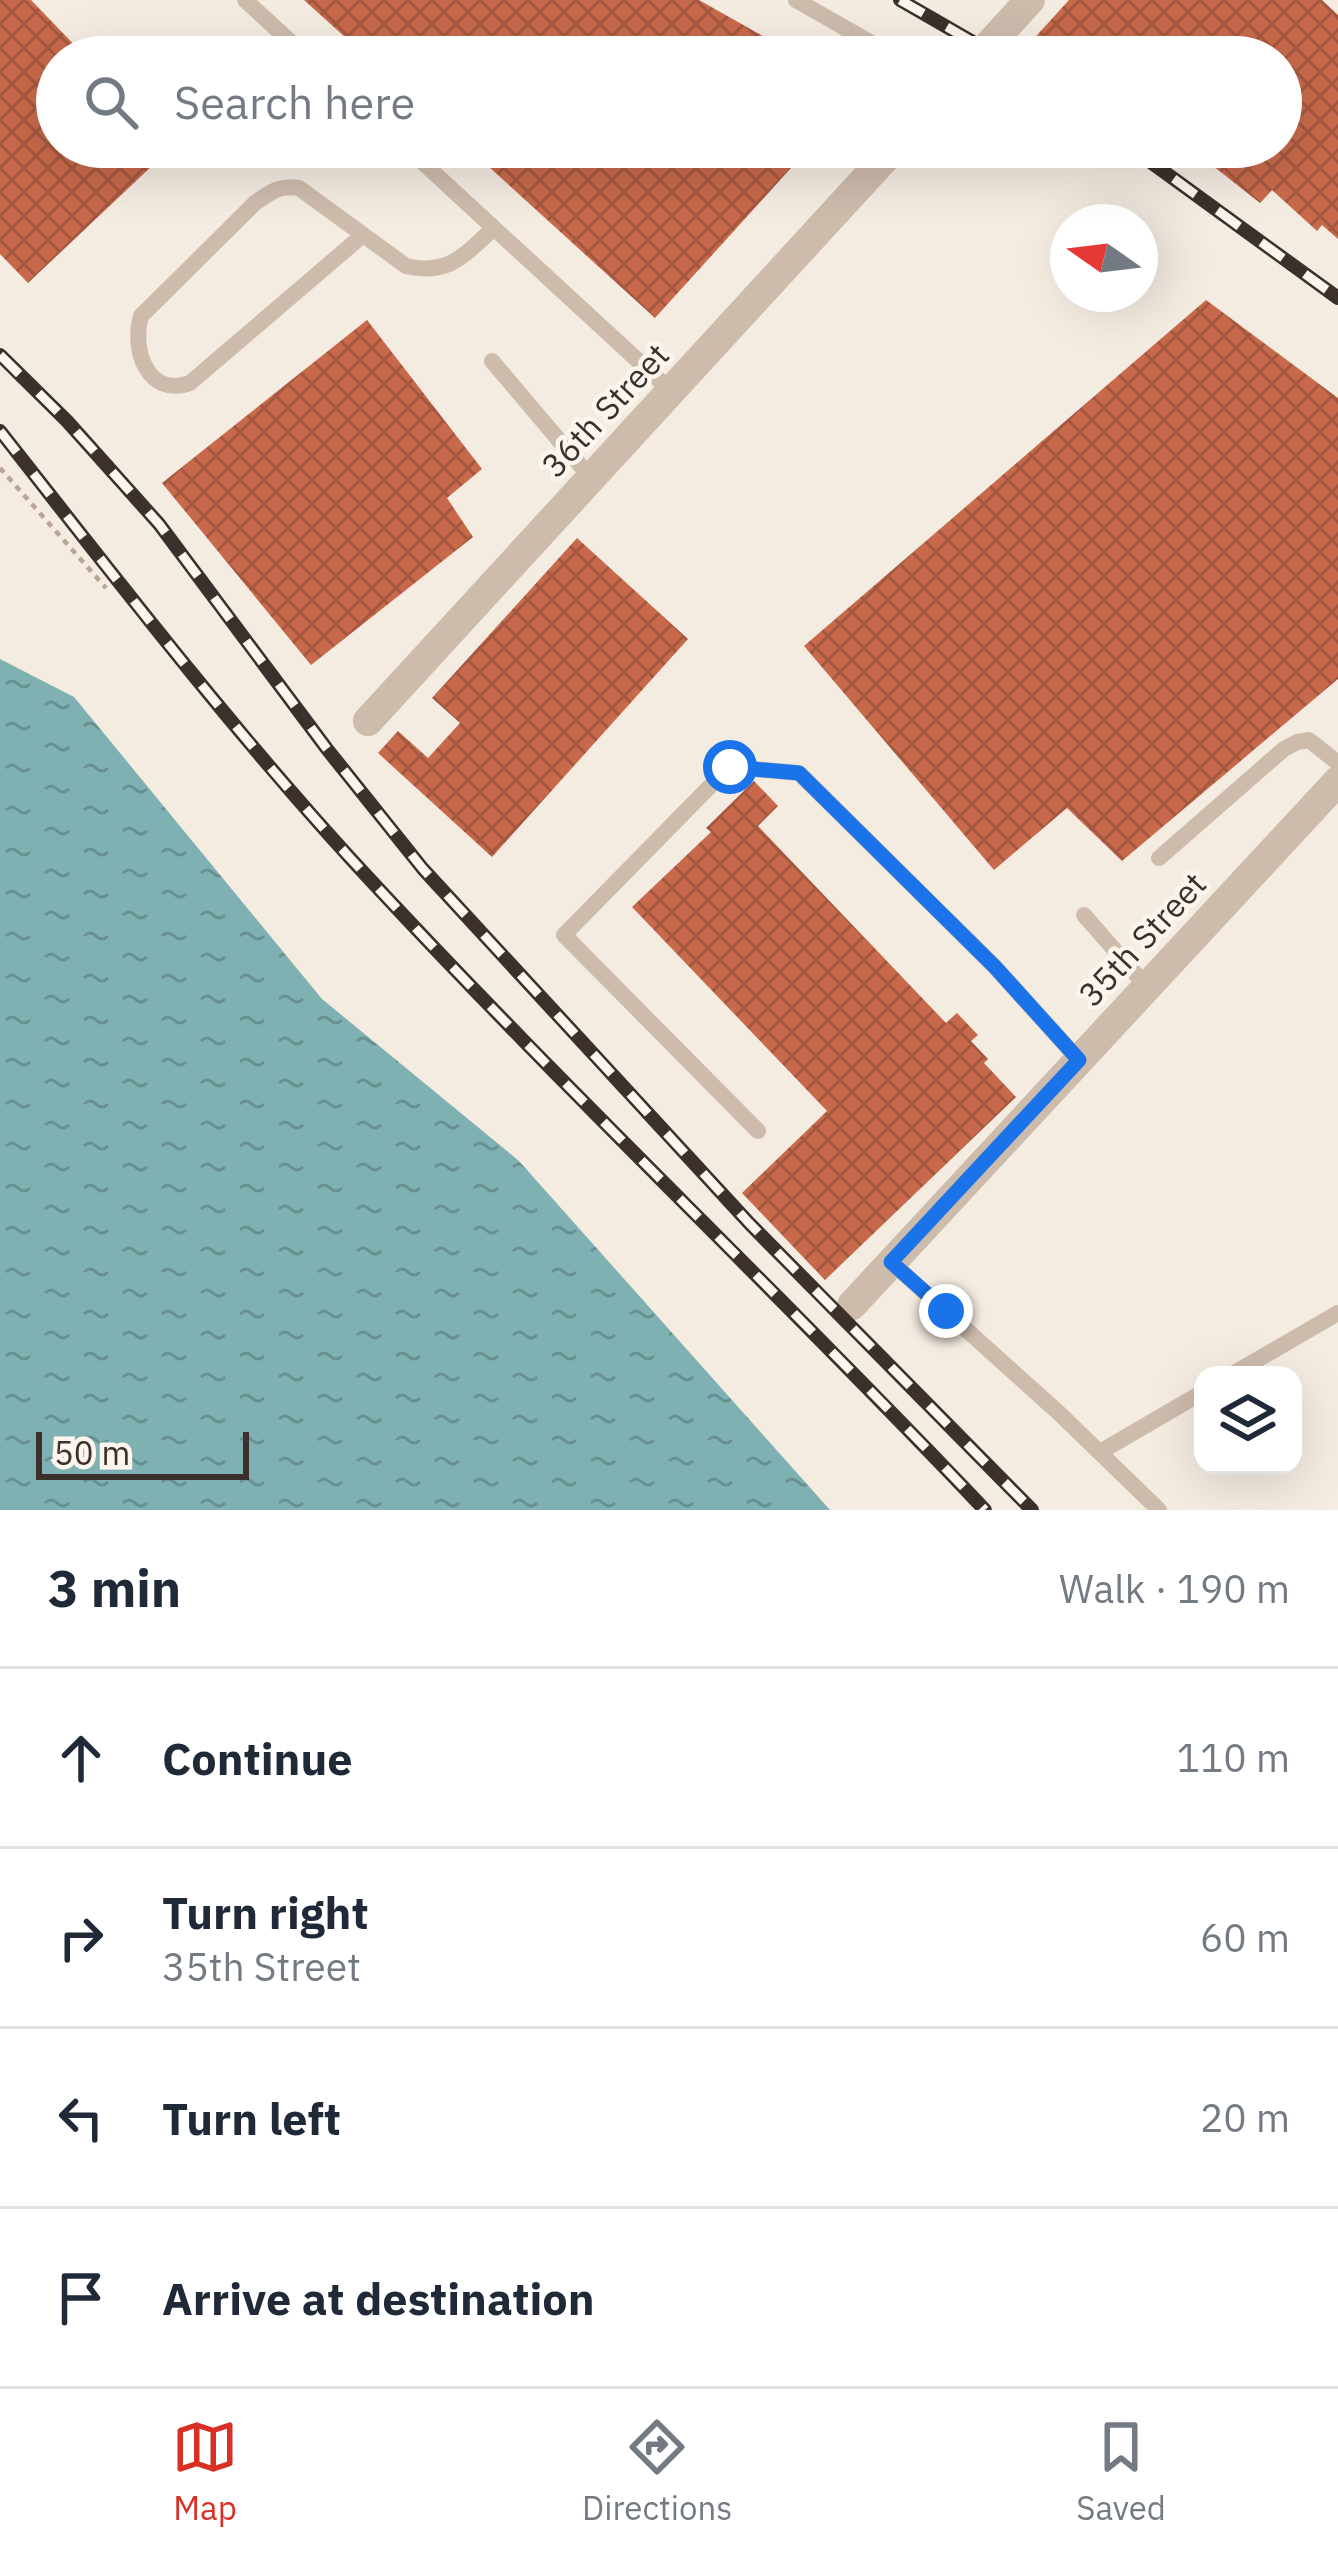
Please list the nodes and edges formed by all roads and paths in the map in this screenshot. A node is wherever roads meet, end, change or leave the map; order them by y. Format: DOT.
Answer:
graph roads {
  1 [pos="245,0"];
  2 [pos="796,0"];
  3 [pos="1030,0"];
  4 [pos="284,36"];
  5 [pos="859,36"];
  6 [pos="997,36"];
  7 [pos="429,168"];
  8 [pos="876,168"];
  9 [pos="494,228"];
  10 [pos="362,235"];
  11 [pos="492,361"];
  12 [pos="671,391"];
  13 [pos="0,468"];
  14 [pos="591,478"];
  15 [pos="106,588"];
  16 [pos="368,721"];
  17 [pos="1338,763"];
  18 [pos="1338,782"];
  19 [pos="1159,858"];
  20 [pos="1084,914"];
  21 [pos="1147,987"];
  22 [pos="1079,1060"];
  23 [pos="758,1131"];
  24 [pos="891,1262"];
  25 [pos="852,1305"];
  26 [pos="1338,1312"];
  27 [pos="1246,1366"];
  28 [pos="1194,1396"];
  29 [pos="1100,1451"];
  30 [pos="1159,1510"];
  1 -- 4 [label="lane"];
  2 -- 5 [label="lane"];
  3 -- 6 [label="street"];
  7 -- 9 [label="lane"];
  8 -- 12 [label="street, 36th Street"];
  9 -- 10 [label="lane"];
  9 -- 12 [label="lane"];
  10 -- 10 [label="lane"];
  11 -- 14 [label="lane"];
  12 -- 14 [label="street, 36th Street"];
  13 -- 15 [label="path"];
  14 -- 16 [label="street, 36th Street"];
  17 -- 19 [label="lane"];
  18 -- 21 [label="street, 35th Street"];
  20 -- 21 [label="lane"];
  21 -- 22 [label="street, 35th Street"];
  22 -- 23 [label="lane"];
  22 -- 24 [label="street, 35th Street"];
  24 -- 25 [label="street, 35th Street"];
  24 -- 29 [label="lane"];
  26 -- 27 [label="lane"];
  28 -- 29 [label="lane"];
  29 -- 30 [label="lane"];
}
